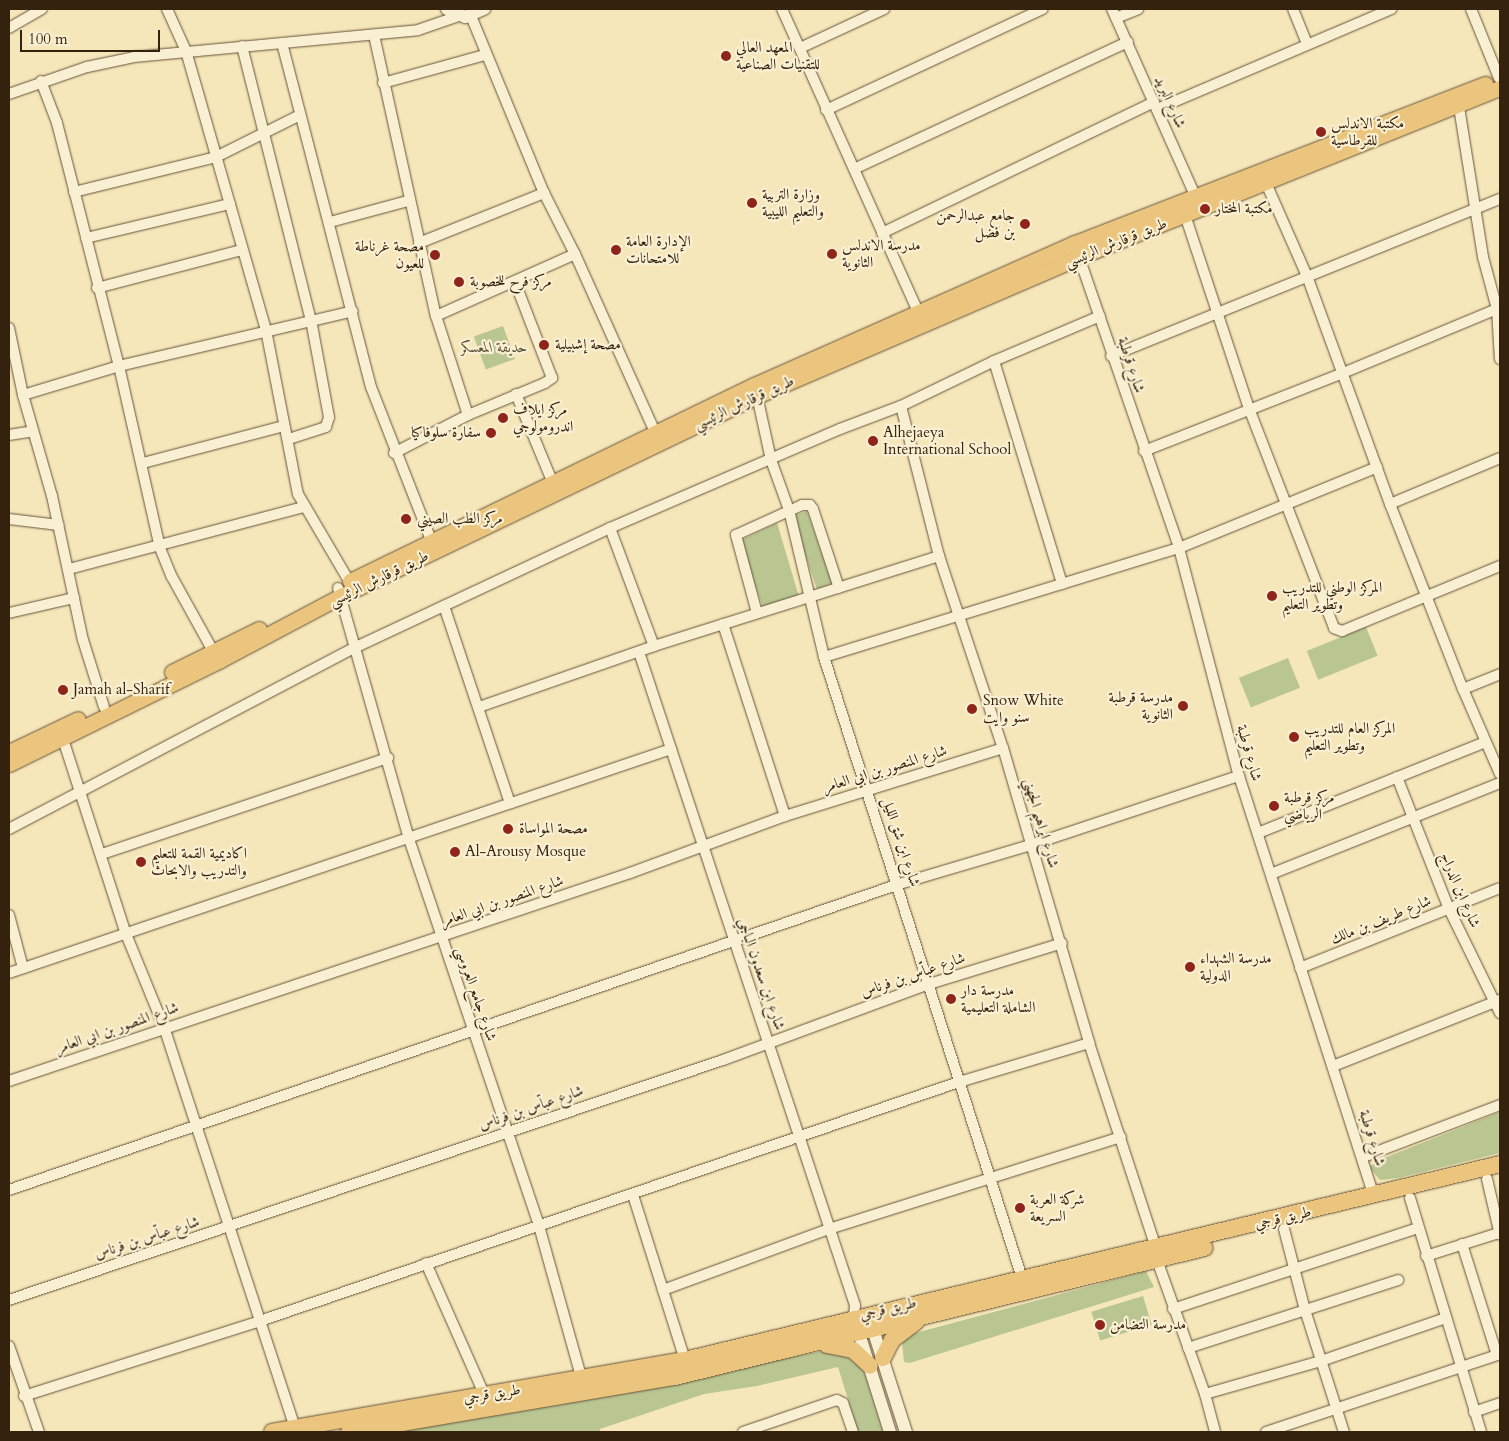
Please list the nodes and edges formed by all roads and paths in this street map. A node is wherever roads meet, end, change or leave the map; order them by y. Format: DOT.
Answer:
graph roads {
  1 [pos="42,9"];
  2 [pos="167,9"];
  3 [pos="448,9"];
  4 [pos="486,9"];
  5 [pos="782,9"];
  6 [pos="884,9"];
  7 [pos="1043,9"];
  8 [pos="1138,9"];
  9 [pos="1293,9"];
  10 [pos="1392,9"];
  11 [pos="1471,9"];
  12 [pos="1114,13"];
  13 [pos="465,16"];
  14 [pos="9,28"];
  15 [pos="374,35"];
  16 [pos="1128,42"];
  17 [pos="282,43"];
  18 [pos="1307,43"];
  19 [pos="242,46"];
  20 [pos="800,48"];
  21 [pos="186,51"];
  22 [pos="485,55"];
  23 [pos="41,81"];
  24 [pos="1500,82"];
  25 [pos="382,84"];
  26 [pos="9,94"];
  27 [pos="1156,105"];
  28 [pos="1459,107"];
  29 [pos="826,110"];
  30 [pos="300,115"];
  31 [pos="262,135"];
  32 [pos="216,157"];
  33 [pos="854,169"];
  34 [pos="1266,183"];
  35 [pos="74,192"];
  36 [pos="544,193"];
  37 [pos="1500,199"];
  38 [pos="408,201"];
  39 [pos="1197,201"];
  40 [pos="230,204"];
  41 [pos="1477,208"];
  42 [pos="1185,215"];
  43 [pos="330,222"];
  44 [pos="882,233"];
  45 [pos="86,238"];
  46 [pos="419,242"];
  47 [pos="242,250"];
  48 [pos="1077,250"];
  49 [pos="575,254"];
  50 [pos="1307,276"];
  51 [pos="515,282"];
  52 [pos="98,288"];
  53 [pos="1499,305"];
  54 [pos="353,311"];
  55 [pos="1218,313"];
  56 [pos="919,314"];
  57 [pos="436,316"];
  58 [pos="1100,316"];
  59 [pos="311,320"];
  60 [pos="9,328"];
  61 [pos="266,330"];
  62 [pos="1499,337"];
  63 [pos="1111,356"];
  64 [pos="1500,359"];
  65 [pos="994,361"];
  66 [pos="119,366"];
  67 [pos="1343,373"];
  68 [pos="756,390"];
  69 [pos="516,394"];
  70 [pos="23,395"];
  71 [pos="901,406"];
  72 [pos="1250,411"];
  73 [pos="468,415"];
  74 [pos="284,426"];
  75 [pos="33,431"];
  76 [pos="655,432"];
  77 [pos="9,435"];
  78 [pos="288,439"];
  79 [pos="1144,451"];
  80 [pos="394,453"];
  81 [pos="1500,458"];
  82 [pos="771,460"];
  83 [pos="143,463"];
  84 [pos="1377,467"];
  85 [pos="552,481"];
  86 [pos="1286,504"];
  87 [pos="1390,504"];
  88 [pos="304,506"];
  89 [pos="789,510"];
  90 [pos="9,519"];
  91 [pos="59,525"];
  92 [pos="610,528"];
  93 [pos="431,540"];
  94 [pos="160,548"];
  95 [pos="1179,548"];
  96 [pos="939,556"];
  97 [pos="1500,566"];
  98 [pos="69,570"];
  99 [pos="1062,584"];
  100 [pos="343,588"];
  101 [pos="839,588"];
  102 [pos="1427,595"];
  103 [pos="74,598"];
  104 [pos="808,598"];
  105 [pos="444,606"];
  106 [pos="9,613"];
  107 [pos="757,613"];
  108 [pos="959,616"];
  109 [pos="724,624"];
  110 [pos="654,646"];
  111 [pos="354,648"];
  112 [pos="213,651"];
  113 [pos="639,652"];
  114 [pos="824,657"];
  115 [pos="1500,674"];
  116 [pos="1463,690"];
  117 [pos="479,706"];
  118 [pos="104,707"];
  119 [pos="61,732"];
  120 [pos="1485,742"];
  121 [pos="1003,748"];
  122 [pos="671,750"];
  123 [pos="9,752"];
  124 [pos="388,758"];
  125 [pos="9,764"];
  126 [pos="1500,774"];
  127 [pos="1239,776"];
  128 [pos="1397,777"];
  129 [pos="1500,783"];
  130 [pos="81,789"];
  131 [pos="868,789"];
  132 [pos="510,803"];
  133 [pos="785,816"];
  134 [pos="1413,817"];
  135 [pos="9,829"];
  136 [pos="1258,833"];
  137 [pos="409,839"];
  138 [pos="1031,845"];
  139 [pos="700,846"];
  140 [pos="102,854"];
  141 [pos="1271,874"];
  142 [pos="899,884"];
  143 [pos="1500,888"];
  144 [pos="1449,909"];
  145 [pos="9,915"];
  146 [pos="126,934"];
  147 [pos="440,938"];
  148 [pos="735,942"];
  149 [pos="1062,943"];
  150 [pos="23,968"];
  151 [pos="1300,968"];
  152 [pos="9,973"];
  153 [pos="929,984"];
  154 [pos="1498,1001"];
  155 [pos="1500,1013"];
  156 [pos="164,1027"];
  157 [pos="474,1032"];
  158 [pos="769,1042"];
  159 [pos="1089,1043"];
  160 [pos="1333,1066"];
  161 [pos="9,1081"];
  162 [pos="959,1082"];
  163 [pos="1500,1105"];
  164 [pos="197,1127"];
  165 [pos="508,1130"];
  166 [pos="798,1137"];
  167 [pos="1121,1137"];
  168 [pos="1363,1157"];
  169 [pos="1500,1164"];
  170 [pos="1494,1177"];
  171 [pos="990,1178"];
  172 [pos="9,1190"];
  173 [pos="633,1195"];
  174 [pos="1374,1197"];
  175 [pos="1410,1198"];
  176 [pos="228,1226"];
  177 [pos="539,1226"];
  178 [pos="1418,1228"];
  179 [pos="829,1229"];
  180 [pos="1284,1229"];
  181 [pos="1499,1234"];
  182 [pos="1462,1244"];
  183 [pos="1157,1254"];
  184 [pos="1426,1256"];
  185 [pos="426,1263"];
  186 [pos="1295,1267"];
  187 [pos="1022,1278"];
  188 [pos="1398,1280"];
  189 [pos="662,1290"];
  190 [pos="9,1300"];
  191 [pos="1173,1308"];
  192 [pos="1305,1310"];
  193 [pos="859,1313"];
  194 [pos="930,1313"];
  195 [pos="1446,1318"];
  196 [pos="260,1321"];
  197 [pos="866,1332"];
  198 [pos="817,1344"];
  199 [pos="9,1346"];
  200 [pos="1188,1348"];
  201 [pos="1499,1354"];
  202 [pos="685,1360"];
  203 [pos="1321,1361"];
  204 [pos="877,1362"];
  205 [pos="1461,1366"];
  206 [pos="582,1380"];
  207 [pos="484,1394"];
  208 [pos="1205,1394"];
  209 [pos="24,1396"];
  210 [pos="1500,1403"];
  211 [pos="1334,1409"];
  212 [pos="1474,1412"];
  213 [pos="295,1430"];
  214 [pos="38,1432"];
  215 [pos="272,1432"];
  216 [pos="349,1432"];
  217 [pos="743,1432"];
  218 [pos="853,1432"];
  219 [pos="890,1432"];
  220 [pos="906,1432"];
  221 [pos="1215,1432"];
  222 [pos="1266,1432"];
  223 [pos="1344,1432"];
  224 [pos="1481,1432"];
  1 -- 14 [label="street"];
  2 -- 21 [label="street, شارع جامع العروسي"];
  3 -- 13 [label="street"];
  4 -- 13 [label="street"];
  5 -- 20 [label="street"];
  6 -- 20 [label="street"];
  7 -- 29 [label="street"];
  8 -- 12 [label="street"];
  9 -- 18 [label="street"];
  10 -- 18 [label="street"];
  11 -- 24 [label="street"];
  12 -- 16 [label="street, شارع البريد"];
  13 -- 15 [label="street"];
  13 -- 22 [label="street"];
  15 -- 17 [label="street"];
  15 -- 25 [label="street"];
  16 -- 27 [label="street, شارع البريد"];
  16 -- 33 [label="street"];
  17 -- 19 [label="street"];
  17 -- 30 [label="street"];
  18 -- 27 [label="street"];
  19 -- 21 [label="street"];
  19 -- 31 [label="street"];
  20 -- 29 [label="street"];
  21 -- 23 [label="street"];
  21 -- 32 [label="street, شارع جامع العروسي"];
  22 -- 25 [label="street"];
  22 -- 36 [label="street"];
  23 -- 26 [label="street"];
  23 -- 35 [label="street"];
  24 -- 28 [label="main road, طريق قرقارش الرئيسي"];
  24 -- 39 [label="main road, طريق قرقارش الرئيسي"];
  25 -- 38 [label="street"];
  27 -- 39 [label="street, شارع البريد"];
  27 -- 44 [label="street"];
  28 -- 34 [label="main road, طريق قرقارش الرئيسي"];
  28 -- 41 [label="street"];
  29 -- 33 [label="street"];
  30 -- 31 [label="street"];
  30 -- 43 [label="street"];
  31 -- 32 [label="street"];
  31 -- 59 [label="street"];
  32 -- 35 [label="street"];
  32 -- 40 [label="street, شارع جامع العروسي"];
  33 -- 44 [label="street"];
  34 -- 39 [label="main road, طريق قرقارش الرئيسي"];
  34 -- 50 [label="street"];
  35 -- 45 [label="street"];
  36 -- 46 [label="street"];
  36 -- 49 [label="street"];
  37 -- 41 [label="street"];
  38 -- 43 [label="street"];
  38 -- 46 [label="street"];
  39 -- 42 [label="main road, طريق قرقارش الرئيسي"];
  39 -- 48 [label="main road, طريق قرقارش الرئيسي"];
  40 -- 45 [label="street"];
  40 -- 47 [label="street, شارع جامع العروسي"];
  41 -- 50 [label="street"];
  41 -- 53 [label="street"];
  42 -- 48 [label="main road, طريق قرقارش الرئيسي"];
  42 -- 55 [label="street"];
  43 -- 54 [label="street"];
  44 -- 56 [label="street"];
  45 -- 52 [label="street"];
  46 -- 57 [label="street"];
  47 -- 52 [label="street"];
  47 -- 61 [label="street, شارع جامع العروسي"];
  48 -- 56 [label="main road, طريق قرقارش الرئيسي"];
  48 -- 58 [label="street, شارع قرطبة"];
  48 -- 68 [label="main road, طريق قرقارش الرئيسي"];
  49 -- 51 [label="street"];
  49 -- 76 [label="street"];
  50 -- 55 [label="street"];
  50 -- 67 [label="street"];
  51 -- 57 [label="street"];
  51 -- 69 [label="street"];
  52 -- 66 [label="street"];
  53 -- 62 [label="street"];
  53 -- 67 [label="street"];
  54 -- 59 [label="street"];
  54 -- 80 [label="street"];
  55 -- 63 [label="street"];
  55 -- 72 [label="street"];
  56 -- 68 [label="main road, طريق قرقارش الرئيسي"];
  57 -- 73 [label="street"];
  58 -- 63 [label="street, شارع قرطبة"];
  58 -- 65 [label="street"];
  59 -- 61 [label="street"];
  59 -- 78 [label="street"];
  60 -- 70 [label="street"];
  61 -- 66 [label="street"];
  61 -- 74 [label="street, شارع جامع العروسي"];
  62 -- 64 [label="street"];
  63 -- 79 [label="street, شارع قرطبة"];
  65 -- 71 [label="street"];
  65 -- 99 [label="street"];
  66 -- 70 [label="street"];
  66 -- 83 [label="street"];
  67 -- 72 [label="street"];
  67 -- 84 [label="street"];
  68 -- 76 [label="main road, طريق قرقارش الرئيسي"];
  68 -- 82 [label="street, شارع ابن شق الليل"];
  68 -- 100 [label="main road, طريق قرقارش الرئيسي"];
  69 -- 73 [label="street"];
  69 -- 85 [label="street"];
  70 -- 75 [label="street"];
  71 -- 82 [label="street"];
  71 -- 96 [label="street, شارع ابراهيم الجهني"];
  72 -- 79 [label="street"];
  72 -- 86 [label="street"];
  73 -- 80 [label="street"];
  74 -- 78 [label="street, شارع جامع العروسي"];
  74 -- 83 [label="street"];
  75 -- 77 [label="street"];
  75 -- 91 [label="street"];
  76 -- 85 [label="main road, طريق قرقارش الرئيسي"];
  78 -- 88 [label="street, شارع جامع العروسي"];
  79 -- 95 [label="street, شارع قرطبة"];
  80 -- 93 [label="street"];
  81 -- 87 [label="street"];
  82 -- 89 [label="street, شارع ابن شق الليل"];
  82 -- 92 [label="street"];
  83 -- 94 [label="street"];
  84 -- 86 [label="street"];
  84 -- 87 [label="street"];
  85 -- 93 [label="main road, طريق قرقارش الرئيسي"];
  86 -- 95 [label="street"];
  86 -- 102 [label="street"];
  87 -- 102 [label="street"];
  88 -- 94 [label="street"];
  88 -- 100 [label="street, شارع جامع العروسي"];
  89 -- 101 [label="street"];
  89 -- 104 [label="street, شارع ابن شق الليل"];
  89 -- 107 [label="street"];
  90 -- 91 [label="street"];
  91 -- 98 [label="street"];
  92 -- 105 [label="street"];
  92 -- 110 [label="street"];
  93 -- 100 [label="main road, طريق قرقارش الرئيسي"];
  94 -- 98 [label="street"];
  94 -- 112 [label="street"];
  95 -- 99 [label="street"];
  95 -- 127 [label="street, شارع قرطبة"];
  96 -- 101 [label="street"];
  96 -- 108 [label="street, شارع ابراهيم الجهني"];
  97 -- 102 [label="street"];
  98 -- 103 [label="street"];
  99 -- 108 [label="street"];
  100 -- 111 [label="street, شارع جامع العروسي"];
  100 -- 112 [label="main road, طريق قرقارش الرئيسي"];
  100 -- 119 [label="main road, طريق قرقارش الرئيسي"];
  101 -- 104 [label="street"];
  102 -- 116 [label="street"];
  103 -- 106 [label="street"];
  103 -- 118 [label="street"];
  104 -- 107 [label="street"];
  104 -- 114 [label="street, شارع ابن شق الليل"];
  105 -- 111 [label="street"];
  105 -- 117 [label="street"];
  107 -- 109 [label="street"];
  108 -- 114 [label="street"];
  108 -- 121 [label="street, شارع ابراهيم الجهني"];
  109 -- 110 [label="street"];
  109 -- 133 [label="street"];
  110 -- 113 [label="street"];
  111 -- 124 [label="street, شارع جامع العروسي"];
  111 -- 130 [label="street"];
  112 -- 118 [label="main road, طريق قرقارش الرئيسي"];
  113 -- 117 [label="street"];
  113 -- 122 [label="street, شارع ابن سعدون الباجي"];
  114 -- 131 [label="street, شارع ابن شق الليل"];
  115 -- 116 [label="street"];
  116 -- 120 [label="street"];
  117 -- 132 [label="street"];
  118 -- 119 [label="main road, طريق قرقارش الرئيسي"];
  119 -- 123 [label="main road, طريق قرقارش الرئيسي"];
  119 -- 125 [label="main road, طريق قرقارش الرئيسي"];
  119 -- 130 [label="street"];
  120 -- 126 [label="street"];
  120 -- 128 [label="street"];
  121 -- 131 [label="street, شارع المنصور بن ابي العامر"];
  121 -- 138 [label="street, شارع ابراهيم الجهني"];
  122 -- 132 [label="street"];
  122 -- 139 [label="street, شارع ابن سعدون الباجي"];
  124 -- 137 [label="street, شارع جامع العروسي"];
  124 -- 140 [label="street"];
  127 -- 136 [label="street, شارع قرطبة"];
  127 -- 138 [label="street"];
  128 -- 134 [label="street, شارع ابن الدراج"];
  128 -- 136 [label="street"];
  129 -- 134 [label="street"];
  130 -- 135 [label="street"];
  130 -- 140 [label="street"];
  131 -- 133 [label="street, شارع المنصور بن ابي العامر"];
  131 -- 142 [label="street, شارع ابن شق الليل"];
  132 -- 137 [label="street"];
  133 -- 139 [label="street, شارع المنصور بن ابي العامر"];
  134 -- 141 [label="street"];
  134 -- 144 [label="street, شارع ابن الدراج"];
  136 -- 141 [label="street, شارع قرطبة"];
  137 -- 146 [label="street"];
  137 -- 147 [label="street, شارع جامع العروسي"];
  138 -- 142 [label="street"];
  138 -- 149 [label="street, شارع ابراهيم الجهني"];
  139 -- 147 [label="street, شارع المنصور بن ابي العامر"];
  139 -- 148 [label="street, شارع ابن سعدون الباجي"];
  140 -- 146 [label="street"];
  141 -- 151 [label="street, شارع قرطبة"];
  142 -- 148 [label="street"];
  142 -- 153 [label="street, شارع ابن شق الليل"];
  143 -- 144 [label="street, شارع طريف بن مالك"];
  144 -- 151 [label="street, شارع طريف بن مالك"];
  144 -- 154 [label="street, شارع ابن الدراج"];
  145 -- 150 [label="street"];
  146 -- 150 [label="street"];
  146 -- 156 [label="street"];
  147 -- 156 [label="street, شارع المنصور بن ابي العامر"];
  147 -- 157 [label="street, شارع جامع العروسي"];
  148 -- 157 [label="street"];
  148 -- 158 [label="street, شارع ابن سعدون الباجي"];
  149 -- 153 [label="street, شارع عباّس بن فرناس"];
  149 -- 159 [label="street, شارع ابراهيم الجهني"];
  150 -- 152 [label="street"];
  151 -- 160 [label="street, شارع قرطبة"];
  153 -- 158 [label="street, شارع عباّس بن فرناس"];
  153 -- 162 [label="street, شارع ابن شق الليل"];
  154 -- 155 [label="street, شارع ابن الدراج"];
  154 -- 160 [label="street"];
  156 -- 161 [label="street, شارع المنصور بن ابي العامر"];
  156 -- 164 [label="street"];
  157 -- 164 [label="street"];
  157 -- 165 [label="street, شارع جامع العروسي"];
  158 -- 165 [label="street, شارع عباّس بن فرناس"];
  158 -- 166 [label="street, شارع ابن سعدون الباجي"];
  159 -- 162 [label="street"];
  159 -- 167 [label="street, شارع ابراهيم الجهني"];
  160 -- 168 [label="street, شارع قرطبة"];
  162 -- 166 [label="street"];
  162 -- 171 [label="street, شارع ابن شق الليل"];
  163 -- 168 [label="street"];
  164 -- 172 [label="street"];
  164 -- 176 [label="street"];
  165 -- 176 [label="street, شارع عباّس بن فرناس"];
  165 -- 177 [label="street, شارع جامع العروسي"];
  166 -- 173 [label="street"];
  166 -- 179 [label="street, شارع ابن سعدون الباجي"];
  167 -- 171 [label="street"];
  167 -- 183 [label="street, شارع ابراهيم الجهني"];
  168 -- 174 [label="street, شارع قرطبة"];
  169 -- 174 [label="highway, طريق قرجي"];
  170 -- 175 [label="highway, طريق قرجي"];
  170 -- 181 [label="street"];
  171 -- 179 [label="street"];
  171 -- 187 [label="street, شارع ابن شق الليل"];
  173 -- 177 [label="street"];
  173 -- 189 [label="street"];
  174 -- 183 [label="highway, طريق قرجي"];
  175 -- 178 [label="street"];
  175 -- 180 [label="highway, طريق قرجي"];
  176 -- 190 [label="street, شارع عباّس بن فرناس"];
  176 -- 196 [label="street"];
  177 -- 185 [label="street"];
  177 -- 206 [label="street, شارع جامع العروسي"];
  178 -- 184 [label="street"];
  178 -- 186 [label="street"];
  179 -- 189 [label="street"];
  179 -- 193 [label="street, شارع ابن سعدون الباجي"];
  180 -- 183 [label="highway, طريق قرجي"];
  180 -- 186 [label="street"];
  181 -- 182 [label="street"];
  182 -- 184 [label="street"];
  182 -- 201 [label="street"];
  183 -- 187 [label="highway, طريق قرجي"];
  183 -- 191 [label="street, شارع ابراهيم الجهني"];
  183 -- 194 [label="highway, طريق قرجي"];
  184 -- 195 [label="street"];
  185 -- 196 [label="street"];
  185 -- 207 [label="street"];
  186 -- 191 [label="street"];
  186 -- 192 [label="street"];
  187 -- 193 [label="highway, طريق قرجي"];
  188 -- 192 [label="street"];
  189 -- 202 [label="street"];
  191 -- 200 [label="street, شارع ابراهيم الجهني"];
  192 -- 200 [label="street"];
  192 -- 203 [label="street"];
  193 -- 197 [label="street"];
  193 -- 202 [label="highway, طريق قرجي"];
  194 -- 197 [label="highway, طريق قرجي"];
  194 -- 204 [label="highway"];
  195 -- 203 [label="street"];
  195 -- 205 [label="street"];
  196 -- 209 [label="street"];
  196 -- 213 [label="street"];
  197 -- 198 [label="highway, طريق قرجي"];
  197 -- 204 [label="street"];
  198 -- 204 [label="highway"];
  198 -- 216 [label="highway, طريق قرجي"];
  199 -- 209 [label="street"];
  200 -- 208 [label="street, شارع ابراهيم الجهني"];
  201 -- 205 [label="street"];
  202 -- 206 [label="highway, طريق قرجي"];
  203 -- 208 [label="street"];
  203 -- 211 [label="street"];
  204 -- 219 [label="street"];
  204 -- 220 [label="street"];
  205 -- 211 [label="street"];
  205 -- 212 [label="street"];
  206 -- 207 [label="highway, طريق قرجي"];
  207 -- 213 [label="highway, طريق قرجي"];
  208 -- 221 [label="street, شارع ابراهيم الجهني"];
  209 -- 214 [label="street"];
  210 -- 212 [label="street"];
  211 -- 222 [label="street"];
  211 -- 223 [label="street"];
  212 -- 224 [label="street"];
  213 -- 215 [label="highway, طريق قرجي"];
  217 -- 218 [label="street"];
}
